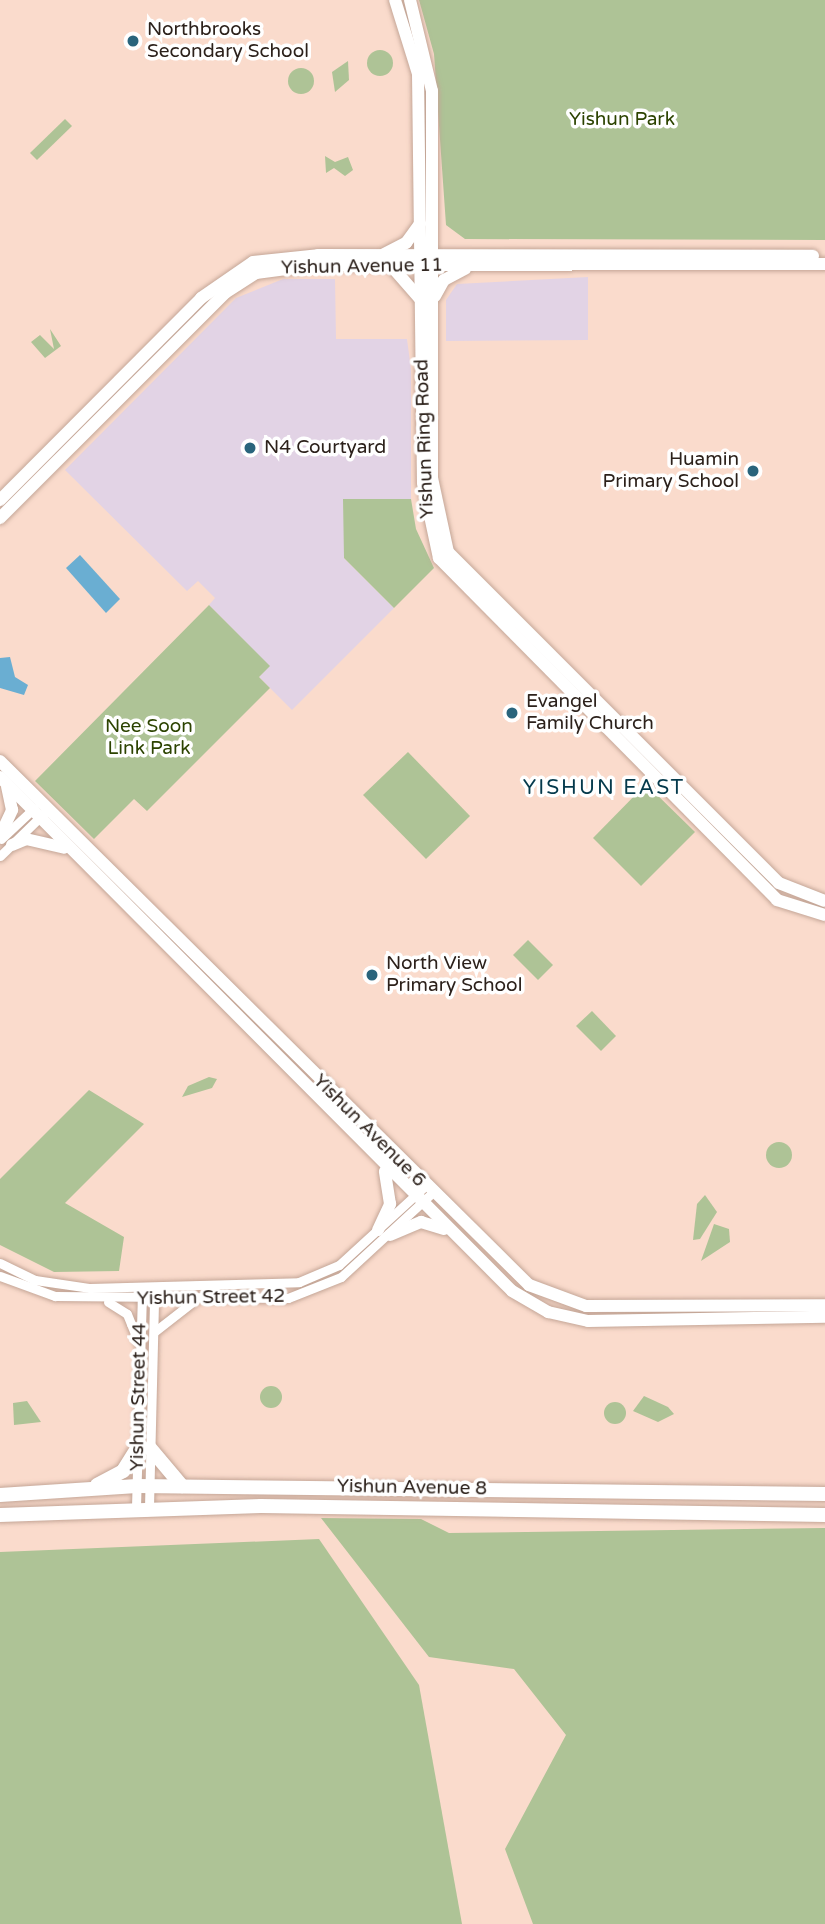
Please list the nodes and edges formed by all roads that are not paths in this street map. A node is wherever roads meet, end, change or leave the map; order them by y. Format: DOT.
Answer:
graph roads {
  1 [pos="395,0"];
  2 [pos="410,0"];
  3 [pos="420,224"];
  4 [pos="435,226"];
  5 [pos="464,254"];
  6 [pos="482,255"];
  7 [pos="825,256"];
  8 [pos="377,257"];
  9 [pos="435,261"];
  10 [pos="579,261"];
  11 [pos="420,262"];
  12 [pos="825,264"];
  13 [pos="471,266"];
  14 [pos="489,266"];
  15 [pos="394,269"];
  16 [pos="427,299"];
  17 [pos="0,500"];
  18 [pos="0,518"];
  19 [pos="0,761"];
  20 [pos="3,780"];
  21 [pos="40,810"];
  22 [pos="4,840"];
  23 [pos="73,853"];
  24 [pos="0,856"];
  25 [pos="112,874"];
  26 [pos="789,896"];
  27 [pos="825,901"];
  28 [pos="123,905"];
  29 [pos="825,915"];
  30 [pos="383,1165"];
  31 [pos="423,1195"];
  32 [pos="384,1232"];
  33 [pos="454,1234"];
  34 [pos="0,1263"];
  35 [pos="0,1276"];
  36 [pos="142,1286"];
  37 [pos="154,1286"];
  38 [pos="142,1299"];
  39 [pos="153,1299"];
  40 [pos="103,1300"];
  41 [pos="196,1300"];
  42 [pos="825,1305"];
  43 [pos="770,1312"];
  44 [pos="825,1317"];
  45 [pos="153,1333"];
  46 [pos="140,1346"];
  47 [pos="144,1447"];
  48 [pos="144,1486"];
  49 [pos="182,1486"];
  50 [pos="90,1488"];
  51 [pos="825,1494"];
  52 [pos="0,1495"];
  53 [pos="143,1507"];
  54 [pos="0,1515"];
  55 [pos="825,1515"];
  1 -- 3 [label="main road, Yishun Ring Road"];
  2 -- 4 [label="main road, Yishun Ring Road"];
  3 -- 8 [label="main road"];
  3 -- 11 [label="main road, Yishun Ring Road"];
  4 -- 5 [label="main road"];
  4 -- 9 [label="main road, Yishun Ring Road"];
  5 -- 6 [label="main road, Yishun Avenue 11"];
  5 -- 9 [label="main road, Yishun Avenue 11"];
  6 -- 10 [label="main road, Yishun Avenue 11"];
  6 -- 14 [label="main road"];
  7 -- 10 [label="main road, Yishun Avenue 11"];
  8 -- 11 [label="main road, Yishun Avenue 11"];
  8 -- 17 [label="main road, Yishun Avenue 11"];
  9 -- 11 [label="main road, Yishun Avenue 11"];
  9 -- 13 [label="main road, Yishun Avenue 11"];
  9 -- 16 [label="main road, Yishun Ring Road"];
  10 -- 12 [label="main road, Yishun Avenue 11"];
  10 -- 14 [label="main road, Yishun Avenue 11"];
  11 -- 15 [label="main road, Yishun Avenue 11"];
  11 -- 16 [label="main road, Yishun Ring Road"];
  13 -- 14 [label="main road, Yishun Avenue 11"];
  13 -- 16 [label="main road"];
  15 -- 16 [label="main road"];
  15 -- 18 [label="main road, Yishun Avenue 11"];
  16 -- 26 [label="main road, Yishun Ring Road"];
  19 -- 21 [label="main road, Yishun Avenue 6"];
  20 -- 21 [label="main road, Yishun Avenue 6"];
  20 -- 22 [label="main road"];
  21 -- 22 [label="street"];
  21 -- 23 [label="main road, Yishun Avenue 6"];
  21 -- 25 [label="main road, Yishun Avenue 6"];
  22 -- 23 [label="main road"];
  22 -- 24 [label="street"];
  23 -- 28 [label="main road, Yishun Avenue 6"];
  25 -- 28 [label="main road"];
  25 -- 31 [label="main road, Yishun Avenue 6"];
  26 -- 27 [label="main road, Yishun Ring Road"];
  26 -- 29 [label="main road, Yishun Ring Road"];
  28 -- 30 [label="main road, Yishun Avenue 6"];
  30 -- 31 [label="main road, Yishun Avenue 6"];
  30 -- 32 [label="main road"];
  31 -- 32 [label="street, Yishun Street 42"];
  31 -- 33 [label="main road, Yishun Avenue 6"];
  31 -- 43 [label="main road, Yishun Avenue 6"];
  32 -- 33 [label="main road"];
  32 -- 37 [label="street, Yishun Street 42"];
  32 -- 41 [label="street, Yishun Street 42"];
  33 -- 43 [label="main road, Yishun Avenue 6"];
  34 -- 36 [label="street, Yishun Street 42"];
  35 -- 40 [label="street, Yishun Street 42"];
  36 -- 37 [label="street, Yishun Street 42"];
  36 -- 38 [label="street, Yishun Street 44"];
  37 -- 39 [label="street, Yishun Street 44"];
  38 -- 39 [label="street, Yishun Street 42"];
  38 -- 40 [label="street, Yishun Street 42"];
  38 -- 46 [label="street, Yishun Street 44"];
  39 -- 41 [label="street, Yishun Street 42"];
  39 -- 45 [label="street, Yishun Street 44"];
  40 -- 46 [label="street"];
  41 -- 45 [label="street"];
  42 -- 43 [label="main road, Yishun Avenue 6"];
  43 -- 44 [label="main road, Yishun Avenue 6"];
  45 -- 47 [label="street, Yishun Street 44"];
  46 -- 47 [label="street, Yishun Street 44"];
  47 -- 48 [label="street, Yishun Street 44"];
  47 -- 49 [label="main road"];
  47 -- 50 [label="main road"];
  48 -- 49 [label="main road, Yishun Avenue 8"];
  48 -- 50 [label="main road, Yishun Avenue 8"];
  48 -- 53 [label="street, Yishun Street 44"];
  49 -- 51 [label="main road, Yishun Avenue 8"];
  50 -- 52 [label="main road, Yishun Avenue 8"];
  53 -- 54 [label="main road, Yishun Avenue 8"];
  53 -- 55 [label="main road, Yishun Avenue 8"];
}
